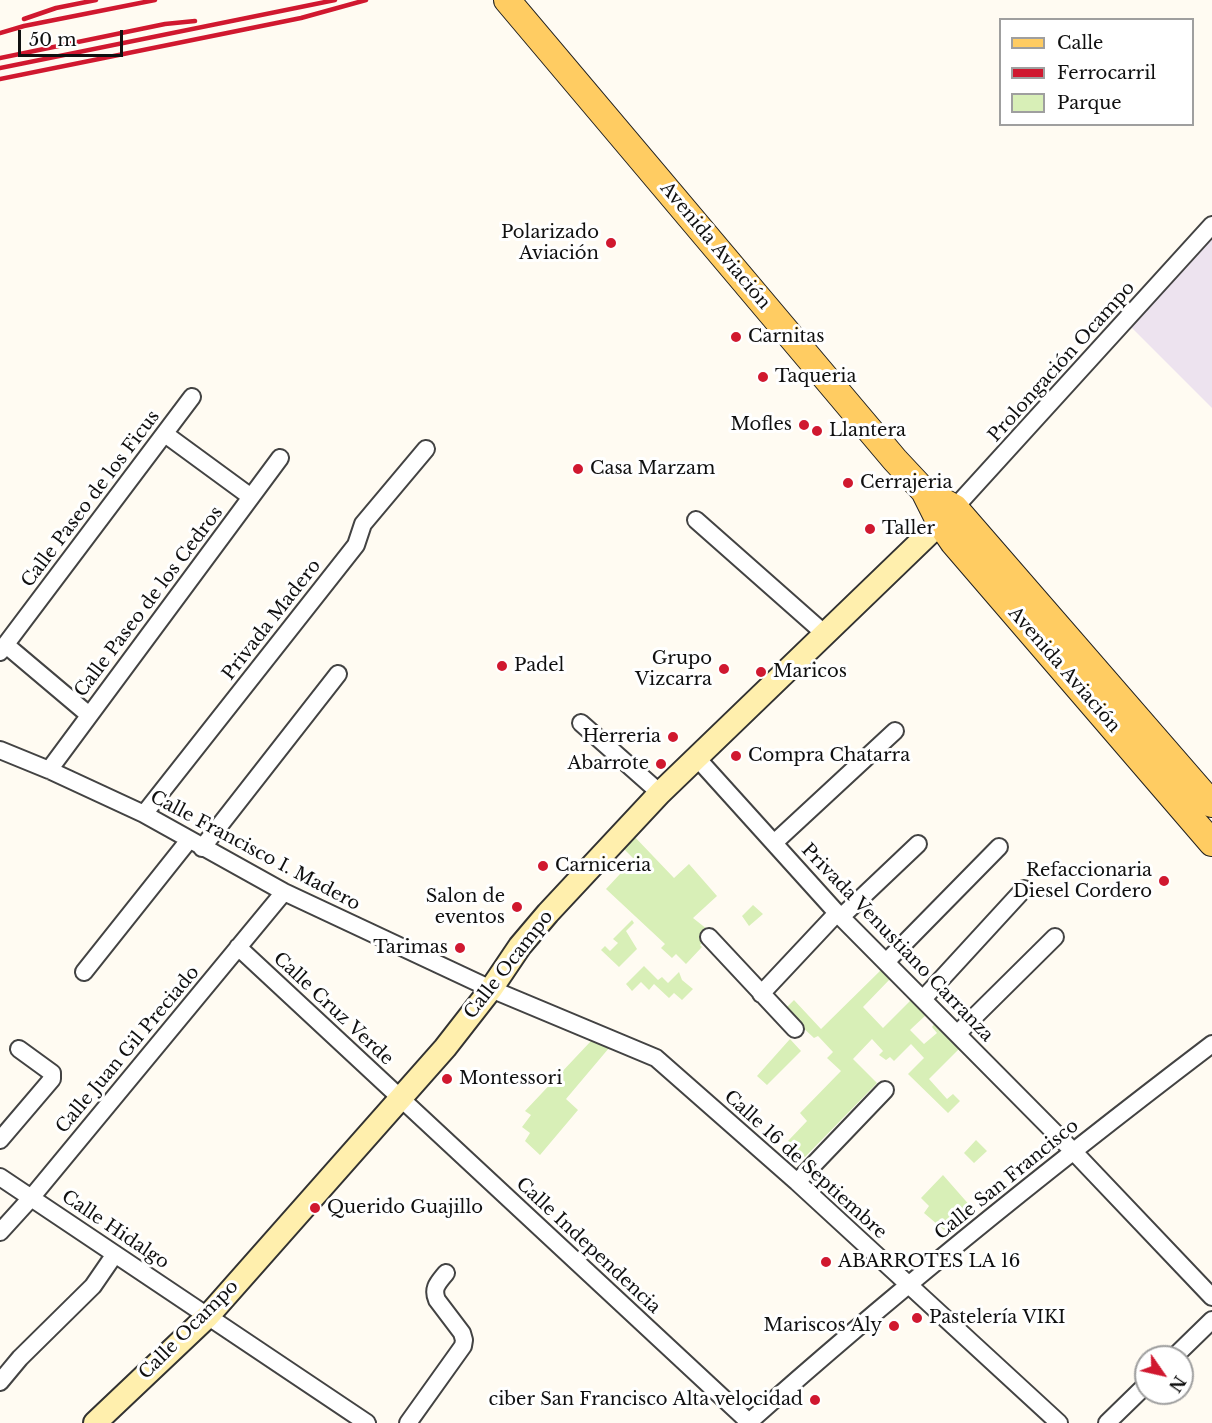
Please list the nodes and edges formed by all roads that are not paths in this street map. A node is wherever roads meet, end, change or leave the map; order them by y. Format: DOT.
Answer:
graph roads {
  1 [pos="507,0"];
  2 [pos="1212,225"];
  3 [pos="192,397"];
  4 [pos="165,434"];
  5 [pos="426,449"];
  6 [pos="280,458"];
  7 [pos="251,497"];
  8 [pos="947,516"];
  9 [pos="696,520"];
  10 [pos="825,634"];
  11 [pos="3,648"];
  12 [pos="338,674"];
  13 [pos="89,715"];
  14 [pos="581,723"];
  15 [pos="896,731"];
  16 [pos="0,750"];
  17 [pos="697,758"];
  18 [pos="49,770"];
  19 [pos="660,794"];
  20 [pos="1212,804"];
  21 [pos="144,814"];
  22 [pos="774,843"];
  23 [pos="1212,843"];
  24 [pos="195,844"];
  25 [pos="918,844"];
  26 [pos="999,847"];
  27 [pos="1024,889"];
  28 [pos="284,892"];
  29 [pos="839,915"];
  30 [pos="709,937"];
  31 [pos="1055,937"];
  32 [pos="238,947"];
  33 [pos="886,962"];
  34 [pos="84,972"];
  35 [pos="491,988"];
  36 [pos="761,993"];
  37 [pos="923,999"];
  38 [pos="795,1029"];
  39 [pos="957,1034"];
  40 [pos="1212,1044"];
  41 [pos="19,1049"];
  42 [pos="885,1090"];
  43 [pos="401,1098"];
  44 [pos="0,1140"];
  45 [pos="1074,1152"];
  46 [pos="0,1177"];
  47 [pos="797,1182"];
  48 [pos="31,1198"];
  49 [pos="0,1232"];
  50 [pos="115,1254"];
  51 [pos="446,1274"];
  52 [pos="908,1283"];
  53 [pos="1212,1297"];
  54 [pos="207,1316"];
  55 [pos="1212,1320"];
  56 [pos="1186,1345"];
  57 [pos="0,1382"];
  58 [pos="1134,1396"];
  59 [pos="95,1423"];
  60 [pos="367,1423"];
  61 [pos="408,1423"];
  62 [pos="749,1423"];
  63 [pos="1059,1423"];
  64 [pos="1107,1423"];
  1 -- 8 [label="main road, Avenida Aviación"];
  2 -- 8 [label="street, Prolongación Ocampo"];
  3 -- 4 [label="street, Calle Paseo de los Ficus"];
  4 -- 7 [label="street"];
  4 -- 11 [label="street, Calle Paseo de los Ficus"];
  5 -- 21 [label="street, Privada Madero"];
  6 -- 7 [label="street, Calle Paseo de los Cedros"];
  7 -- 13 [label="street, Calle Paseo de los Cedros"];
  8 -- 10 [label="street, Calle Ocampo"];
  8 -- 20 [label="main road, Avenida Aviación"];
  8 -- 23 [label="main road, Avenida Aviación"];
  9 -- 10 [label="street"];
  10 -- 17 [label="street, Calle Ocampo"];
  11 -- 13 [label="street"];
  12 -- 24 [label="street"];
  13 -- 18 [label="street, Calle Paseo de los Cedros"];
  14 -- 19 [label="street"];
  15 -- 22 [label="street"];
  16 -- 18 [label="street, Calle Francisco I. Madero"];
  17 -- 19 [label="street, Calle Ocampo"];
  17 -- 22 [label="street, Privada Venustiano Carranza"];
  18 -- 21 [label="street, Calle Francisco I. Madero"];
  19 -- 35 [label="street, Calle Ocampo"];
  21 -- 24 [label="street, Calle Francisco I. Madero"];
  22 -- 29 [label="street, Privada Venustiano Carranza"];
  24 -- 28 [label="street, Calle Francisco I. Madero"];
  24 -- 34 [label="street"];
  25 -- 29 [label="street"];
  26 -- 33 [label="street"];
  27 -- 37 [label="street"];
  28 -- 32 [label="street, Calle Juan Gil Preciado"];
  28 -- 35 [label="street, Calle Francisco I. Madero"];
  29 -- 33 [label="street, Privada Venustiano Carranza"];
  29 -- 36 [label="street"];
  30 -- 36 [label="street"];
  31 -- 39 [label="street"];
  32 -- 43 [label="street, Calle Cruz Verde"];
  32 -- 48 [label="street, Calle Juan Gil Preciado"];
  33 -- 37 [label="street, Privada Venustiano Carranza"];
  35 -- 43 [label="street, Calle Ocampo"];
  35 -- 47 [label="street, Calle 16 de Septiembre"];
  36 -- 38 [label="street"];
  37 -- 39 [label="street, Privada Venustiano Carranza"];
  39 -- 45 [label="street, Privada Venustiano Carranza"];
  40 -- 45 [label="street, Calle San Francisco"];
  41 -- 44 [label="street"];
  42 -- 47 [label="street"];
  43 -- 54 [label="street, Calle Ocampo"];
  43 -- 62 [label="street, Calle Independencia"];
  45 -- 52 [label="street, Calle San Francisco"];
  45 -- 53 [label="street, Privada Venustiano Carranza"];
  46 -- 48 [label="street, Calle Hidalgo"];
  47 -- 52 [label="street, Calle 16 de Septiembre"];
  48 -- 49 [label="street, Calle Juan Gil Preciado"];
  48 -- 50 [label="street, Calle Hidalgo"];
  50 -- 54 [label="street, Calle Hidalgo"];
  50 -- 57 [label="street"];
  51 -- 61 [label="street"];
  52 -- 62 [label="street, Calle San Francisco"];
  52 -- 63 [label="street, Calle 16 de Septiembre"];
  54 -- 59 [label="street, Calle Ocampo"];
  54 -- 60 [label="street, Calle Hidalgo"];
  55 -- 56 [label="street"];
  58 -- 64 [label="street"];
}
